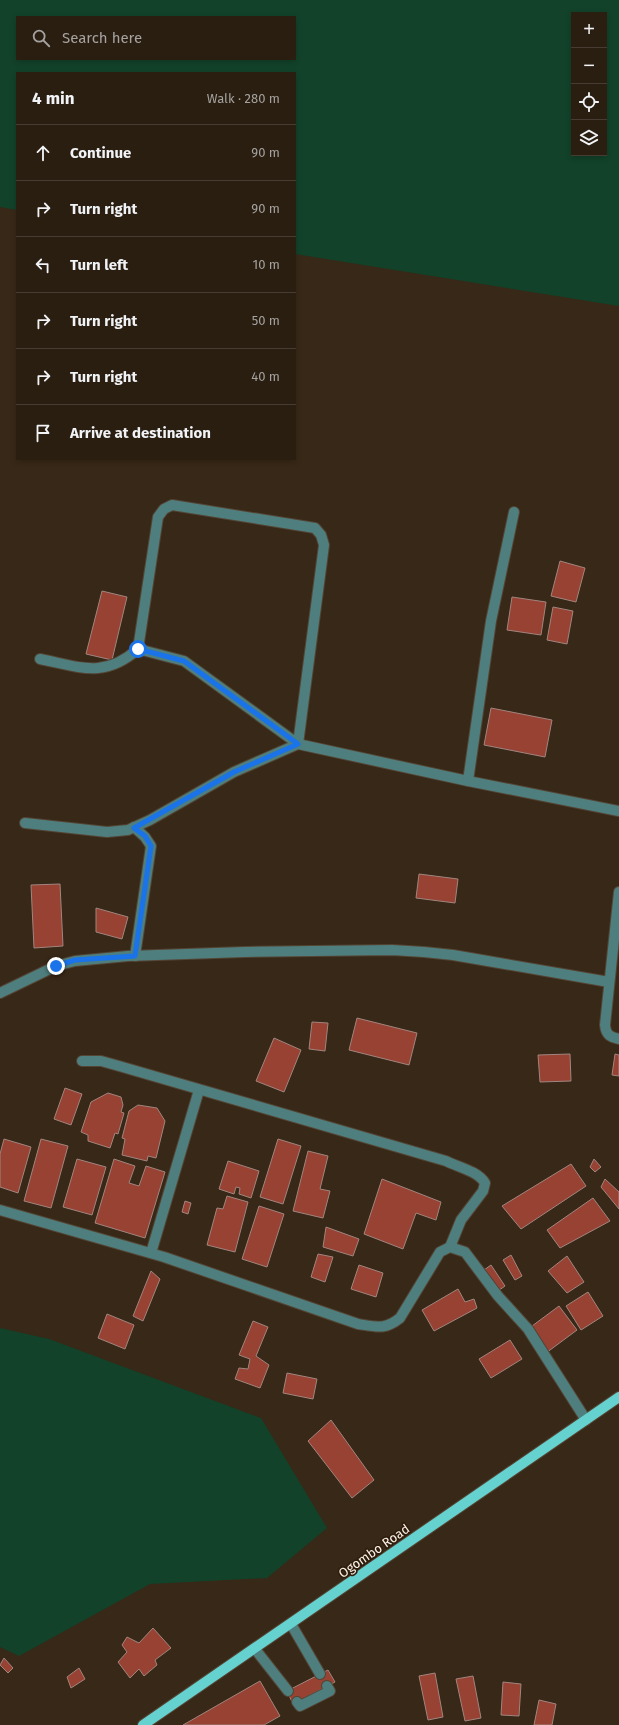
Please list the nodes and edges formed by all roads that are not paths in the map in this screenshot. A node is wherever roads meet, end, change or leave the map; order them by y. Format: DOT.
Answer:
graph roads {
  1 [pos="514,512"];
  2 [pos="138,649"];
  3 [pos="40,659"];
  4 [pos="298,744"];
  5 [pos="468,781"];
  6 [pos="619,811"];
  7 [pos="25,823"];
  8 [pos="134,828"];
  9 [pos="619,892"];
  10 [pos="135,956"];
  11 [pos="609,982"];
  12 [pos="0,993"];
  13 [pos="619,1039"];
  14 [pos="82,1061"];
  15 [pos="199,1090"];
  16 [pos="0,1210"];
  17 [pos="450,1247"];
  18 [pos="151,1253"];
  19 [pos="619,1397"];
  20 [pos="586,1420"];
  21 [pos="292,1624"];
  22 [pos="255,1649"];
  23 [pos="320,1674"];
  24 [pos="327,1686"];
  25 [pos="288,1691"];
  26 [pos="297,1702"];
  27 [pos="143,1725"];
  1 -- 5 [label="street"];
  2 -- 3 [label="street"];
  2 -- 4 [label="street"];
  2 -- 4 [label="street"];
  4 -- 5 [label="street"];
  4 -- 8 [label="street"];
  5 -- 6 [label="street"];
  7 -- 8 [label="street"];
  8 -- 10 [label="street"];
  9 -- 11 [label="street"];
  10 -- 11 [label="street"];
  10 -- 12 [label="street"];
  11 -- 13 [label="street"];
  14 -- 15 [label="street"];
  15 -- 17 [label="street"];
  15 -- 18 [label="street"];
  16 -- 18 [label="street"];
  17 -- 18 [label="street"];
  17 -- 20 [label="street"];
  19 -- 20 [label="main road, Ogombo Road"];
  20 -- 21 [label="main road, Ogombo Road"];
  21 -- 22 [label="main road, Ogombo Road"];
  21 -- 23 [label="street"];
  22 -- 25 [label="street"];
  22 -- 27 [label="main road, Ogombo Road"];
  24 -- 26 [label="street"];
}
